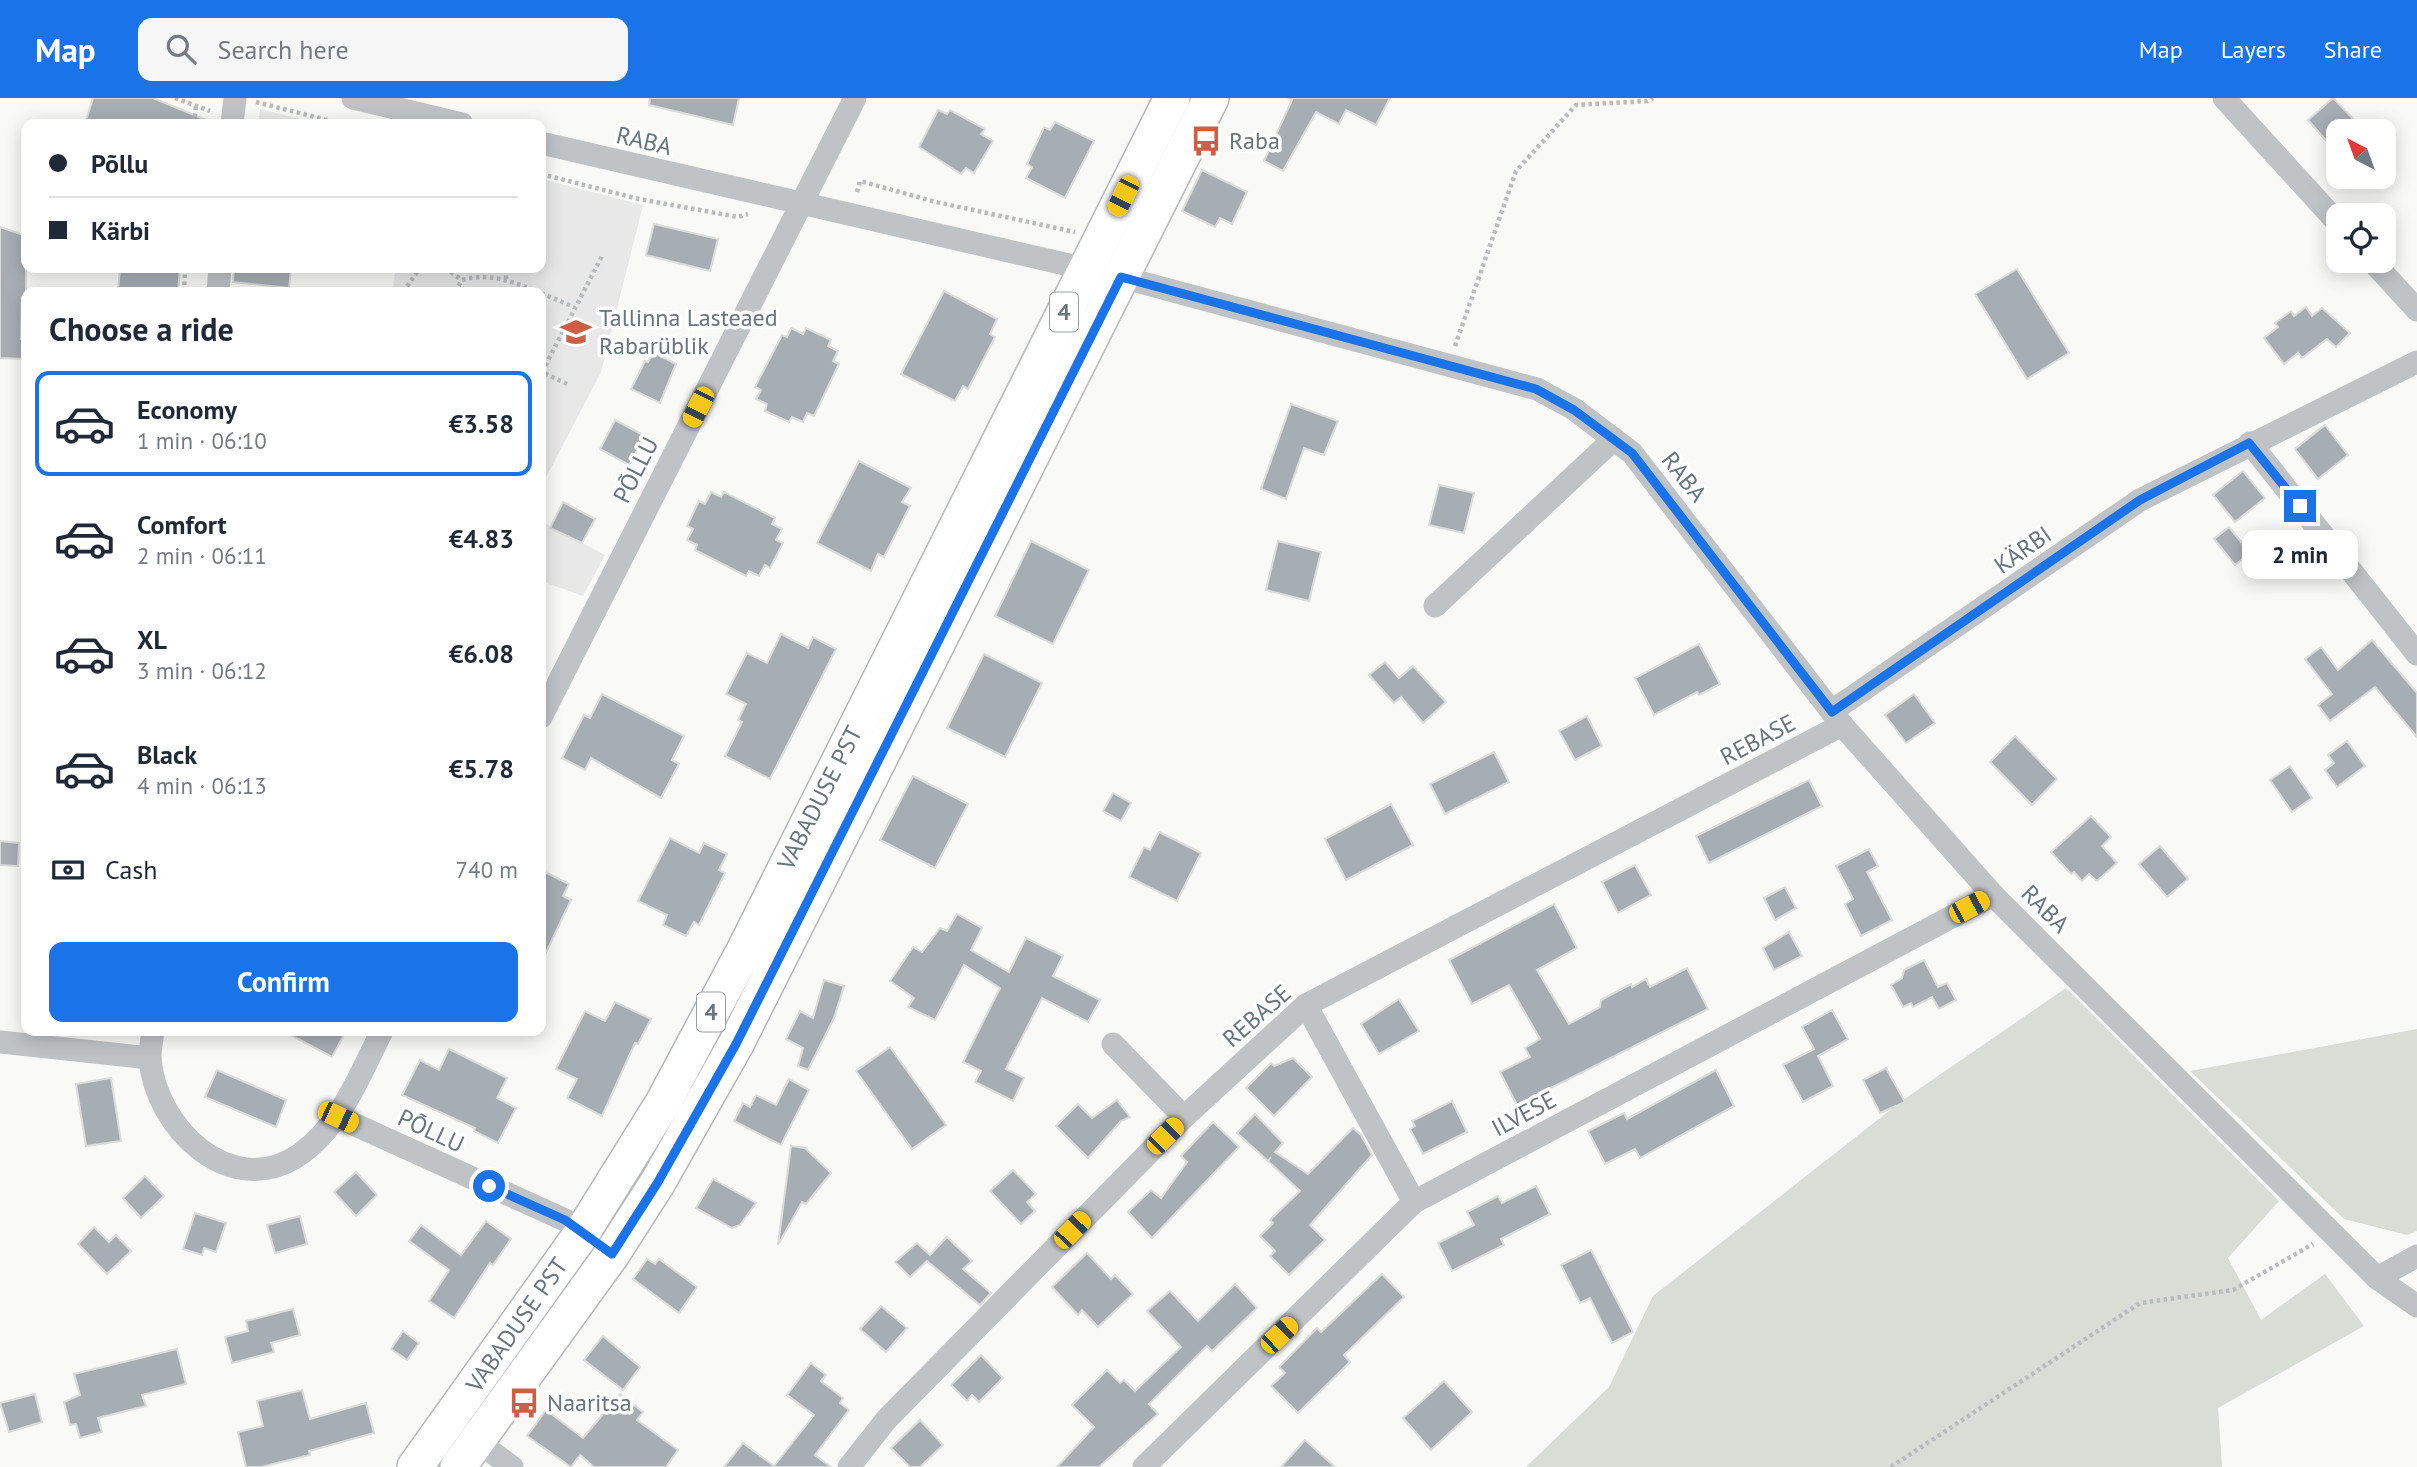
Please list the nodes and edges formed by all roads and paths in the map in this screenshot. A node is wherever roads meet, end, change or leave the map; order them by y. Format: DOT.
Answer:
graph roads {
  1 [pos="175,98"];
  2 [pos="353,98"];
  3 [pos="855,98"];
  4 [pos="1172,98"];
  5 [pos="1211,98"];
  6 [pos="1653,98"];
  7 [pos="2224,98"];
  8 [pos="196,106"];
  9 [pos="235,110"];
  10 [pos="195,119"];
  11 [pos="304,119"];
  12 [pos="441,119"];
  13 [pos="546,144"];
  14 [pos="800,205"];
  15 [pos="2326,210"];
  16 [pos="849,216"];
  17 [pos="1080,233"];
  18 [pos="602,256"];
  19 [pos="1086,270"];
  20 [pos="452,273"];
  21 [pos="506,273"];
  22 [pos="2383,273"];
  23 [pos="1121,277"];
  24 [pos="506,279"];
  25 [pos="462,280"];
  26 [pos="458,287"];
  27 [pos="525,287"];
  28 [pos="546,295"];
  29 [pos="574,307"];
  30 [pos="2417,310"];
  31 [pos="2417,362"];
  32 [pos="546,364"];
  33 [pos="1451,366"];
  34 [pos="546,374"];
  35 [pos="567,384"];
  36 [pos="1614,439"];
  37 [pos="2249,443"];
  38 [pos="1435,606"];
  39 [pos="2417,654"];
  40 [pos="546,707"];
  41 [pos="1837,718"];
  42 [pos="1993,895"];
  43 [pos="1306,1005"];
  44 [pos="152,1036"];
  45 [pos="379,1036"];
  46 [pos="0,1042"];
  47 [pos="1113,1044"];
  48 [pos="150,1058"];
  49 [pos="338,1117"];
  50 [pos="1184,1117"];
  51 [pos="1414,1202"];
  52 [pos="582,1233"];
  53 [pos="2332,1233"];
  54 [pos="612,1254"];
  55 [pos="2417,1256"];
  56 [pos="2377,1278"];
  57 [pos="2417,1306"];
  58 [pos="449,1421"];
  59 [pos="467,1454"];
  60 [pos="415,1467"];
  61 [pos="512,1467"];
  62 [pos="849,1467"];
  63 [pos="1144,1467"];
  64 [pos="1891,1467"];
  1 -- 8 [label="path"];
  2 -- 12 [label="street"];
  3 -- 14 [label="street, PÕLLU"];
  4 -- 19 [label="highway, VABADUSE PST / 4"];
  5 -- 23 [label="highway, VABADUSE PST / 4"];
  6 -- 33 [label="path"];
  7 -- 15 [label="street"];
  8 -- 9 [label="path"];
  8 -- 10 [label="path"];
  9 -- 11 [label="path"];
  13 -- 14 [label="street, RABA"];
  14 -- 16 [label="street, RABA"];
  14 -- 40 [label="street, PÕLLU"];
  16 -- 17 [label="path"];
  16 -- 19 [label="street, RABA"];
  18 -- 29 [label="path"];
  19 -- 23 [label="street, RABA"];
  19 -- 52 [label="highway, VABADUSE PST / 4"];
  20 -- 25 [label="path"];
  21 -- 24 [label="path"];
  22 -- 30 [label="street"];
  23 -- 33 [label="street, RABA"];
  23 -- 54 [label="highway, VABADUSE PST / 4"];
  24 -- 25 [label="path"];
  24 -- 27 [label="path"];
  25 -- 26 [label="path"];
  28 -- 29 [label="path"];
  29 -- 32 [label="path"];
  31 -- 37 [label="street, KÄRBI"];
  33 -- 36 [label="street, RABA"];
  34 -- 35 [label="path"];
  36 -- 38 [label="street"];
  36 -- 41 [label="street, RABA"];
  37 -- 39 [label="street"];
  37 -- 41 [label="street, KÄRBI"];
  41 -- 42 [label="street, RABA"];
  41 -- 43 [label="street, REBASE"];
  42 -- 51 [label="street, ILVESE"];
  42 -- 53 [label="street, RABA"];
  43 -- 50 [label="street, REBASE"];
  43 -- 51 [label="street"];
  44 -- 48 [label="street"];
  45 -- 49 [label="street"];
  46 -- 48 [label="street"];
  47 -- 50 [label="street"];
  48 -- 49 [label="street"];
  49 -- 52 [label="street, PÕLLU"];
  50 -- 62 [label="street, REBASE"];
  51 -- 63 [label="street, ILVESE"];
  52 -- 54 [label="street, PÕLLU"];
  52 -- 58 [label="highway, VABADUSE PST / 4"];
  53 -- 56 [label="street, RABA"];
  53 -- 64 [label="path"];
  54 -- 59 [label="highway, VABADUSE PST / 4"];
  55 -- 56 [label="street"];
  56 -- 57 [label="street, RABA"];
  58 -- 59 [label="street"];
  58 -- 60 [label="highway, VABADUSE PST / 4"];
  59 -- 61 [label="street"];
}
